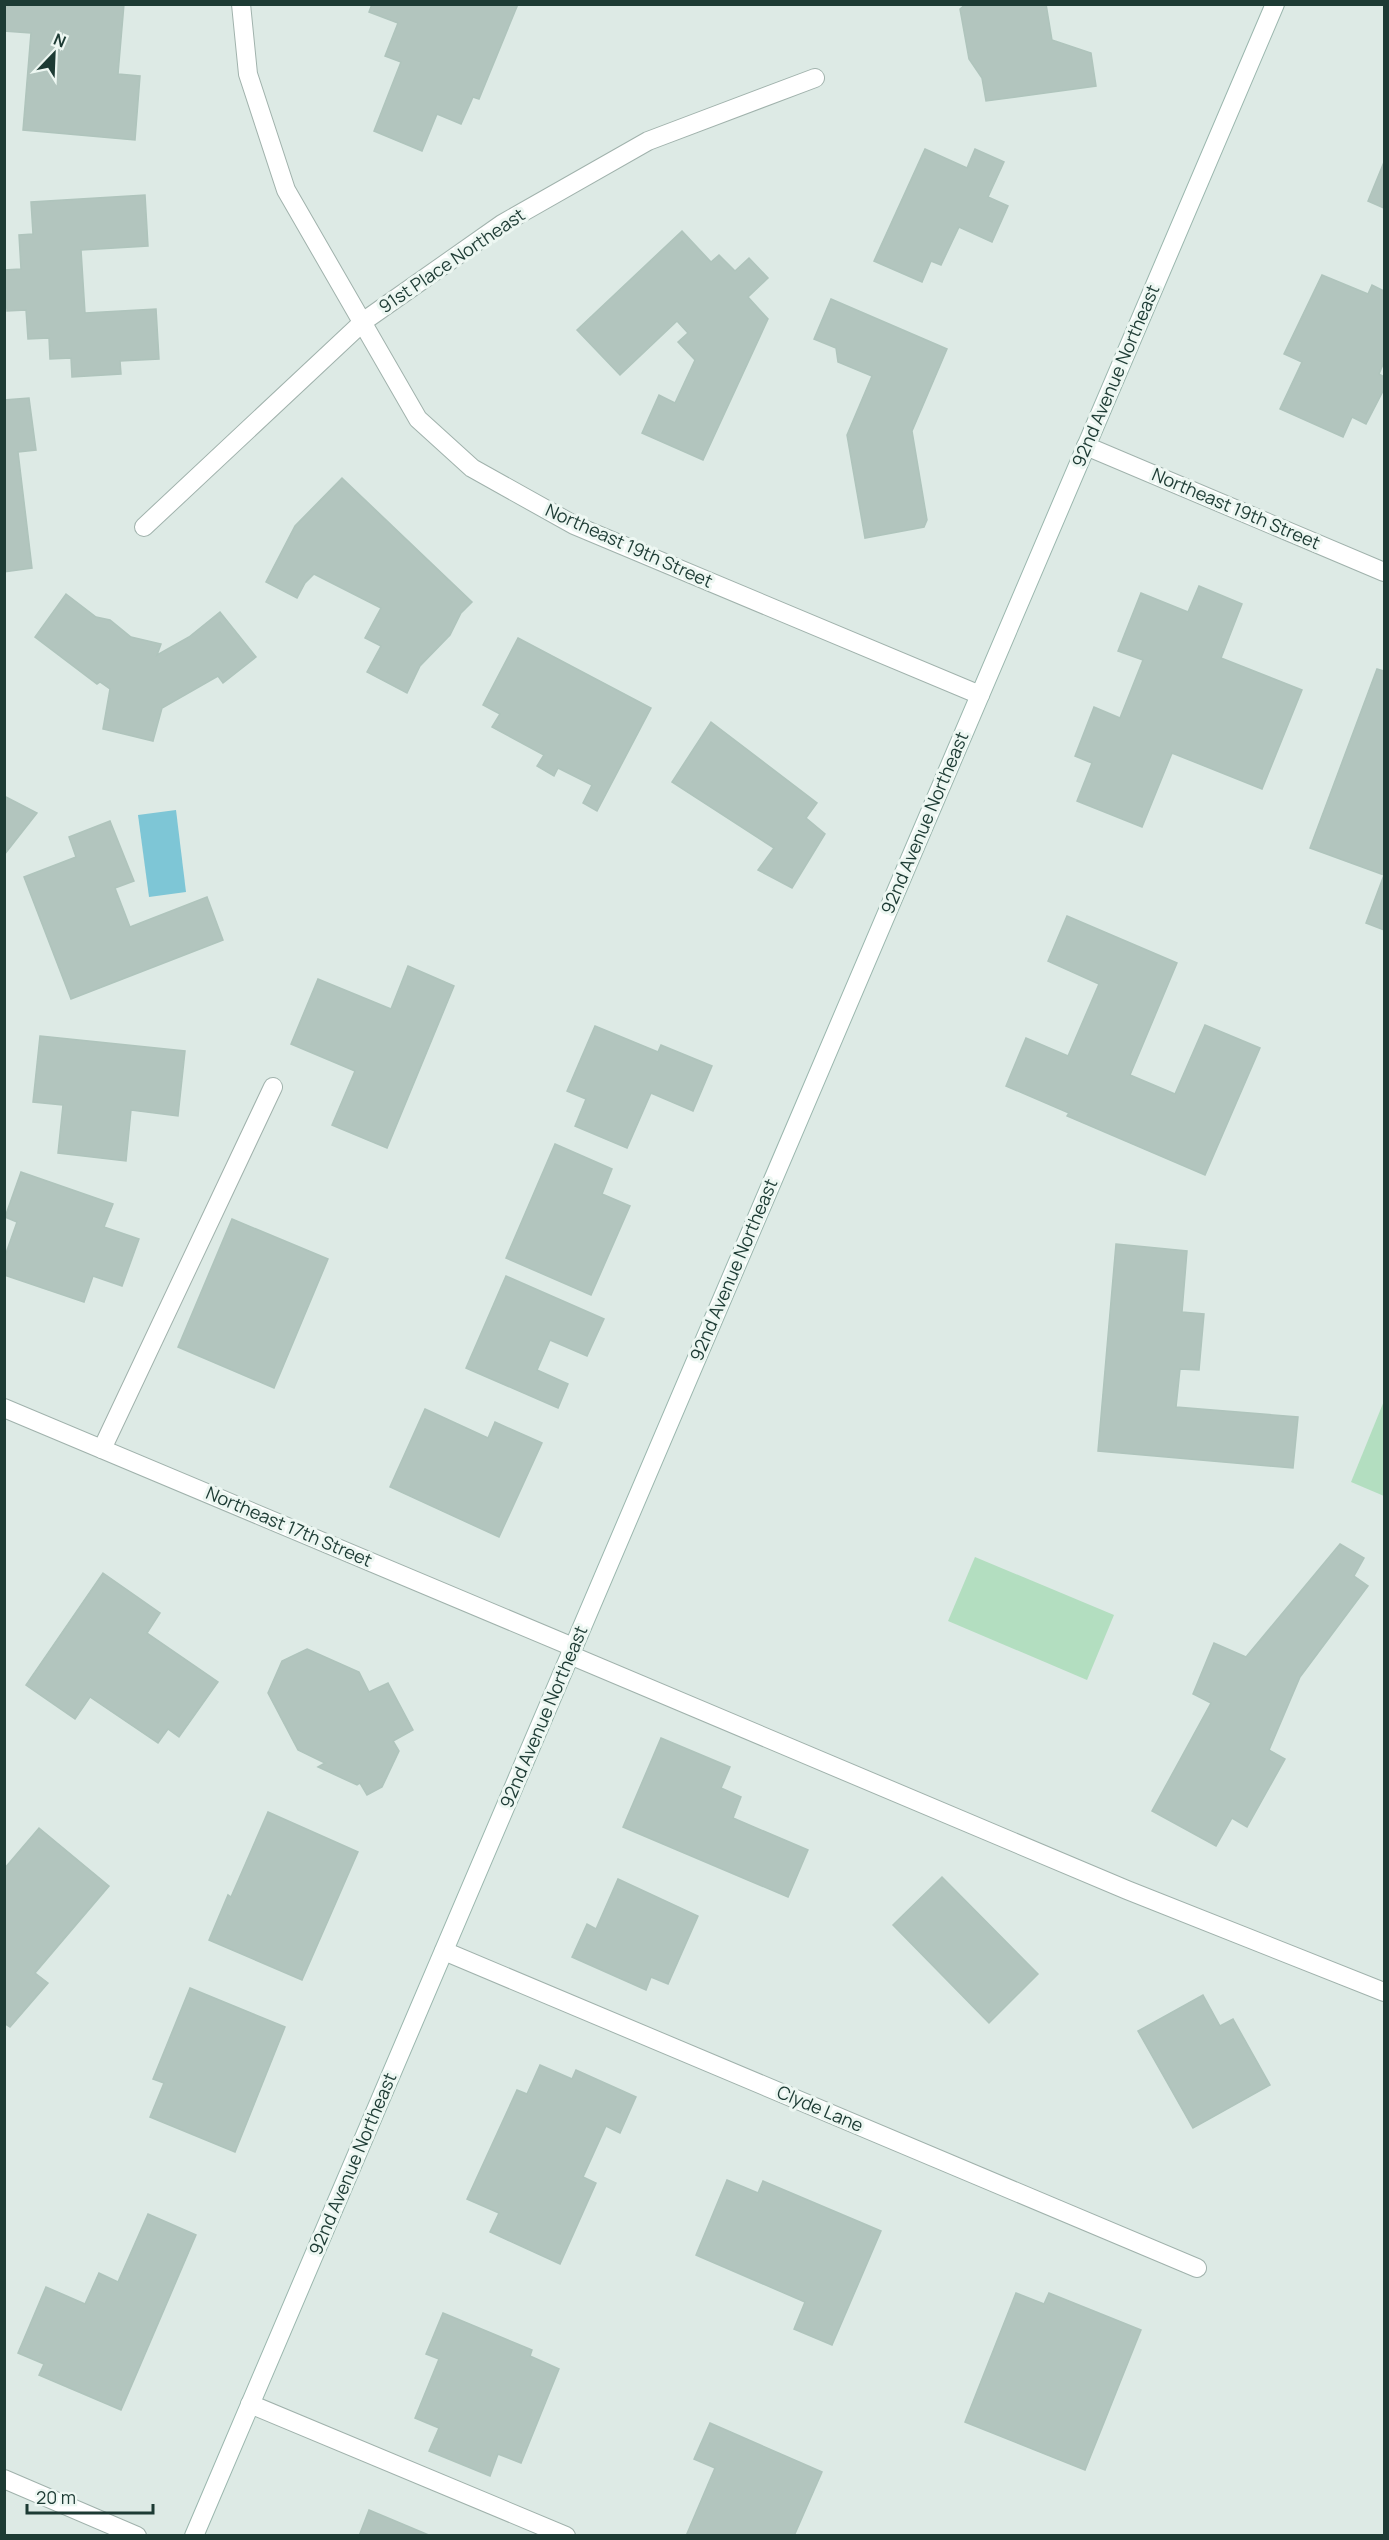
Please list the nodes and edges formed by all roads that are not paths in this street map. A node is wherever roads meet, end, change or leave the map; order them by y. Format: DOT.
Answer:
graph roads {
  1 [pos="241,4"];
  2 [pos="1275,4"];
  3 [pos="815,78"];
  4 [pos="364,321"];
  5 [pos="1086,446"];
  6 [pos="144,527"];
  7 [pos="1384,572"];
  8 [pos="980,695"];
  9 [pos="273,1088"];
  10 [pos="4,1408"];
  11 [pos="102,1449"];
  12 [pos="572,1651"];
  13 [pos="444,1950"];
  14 [pos="1384,1992"];
  15 [pos="1197,2268"];
  16 [pos="250,2404"];
  17 [pos="4,2479"];
  18 [pos="137,2535"];
  19 [pos="194,2535"];
  20 [pos="566,2535"];
  1 -- 4 [label="street, Northeast 19th Street"];
  2 -- 5 [label="street, 92nd Avenue Northeast"];
  3 -- 4 [label="street, 91st Place Northeast"];
  4 -- 6 [label="street, 91st Place Northeast"];
  4 -- 8 [label="street, Northeast 19th Street"];
  5 -- 7 [label="street, Northeast 19th Street"];
  5 -- 8 [label="street, 92nd Avenue Northeast"];
  8 -- 12 [label="street, 92nd Avenue Northeast"];
  9 -- 11 [label="street"];
  10 -- 11 [label="street, Northeast 17th Street"];
  11 -- 12 [label="street, Northeast 17th Street"];
  12 -- 13 [label="street, 92nd Avenue Northeast"];
  12 -- 14 [label="street, Northeast 17th Street"];
  13 -- 15 [label="street, Clyde Lane"];
  13 -- 16 [label="street, 92nd Avenue Northeast"];
  16 -- 19 [label="street, 92nd Avenue Northeast"];
  16 -- 20 [label="street"];
  17 -- 18 [label="street"];
}
